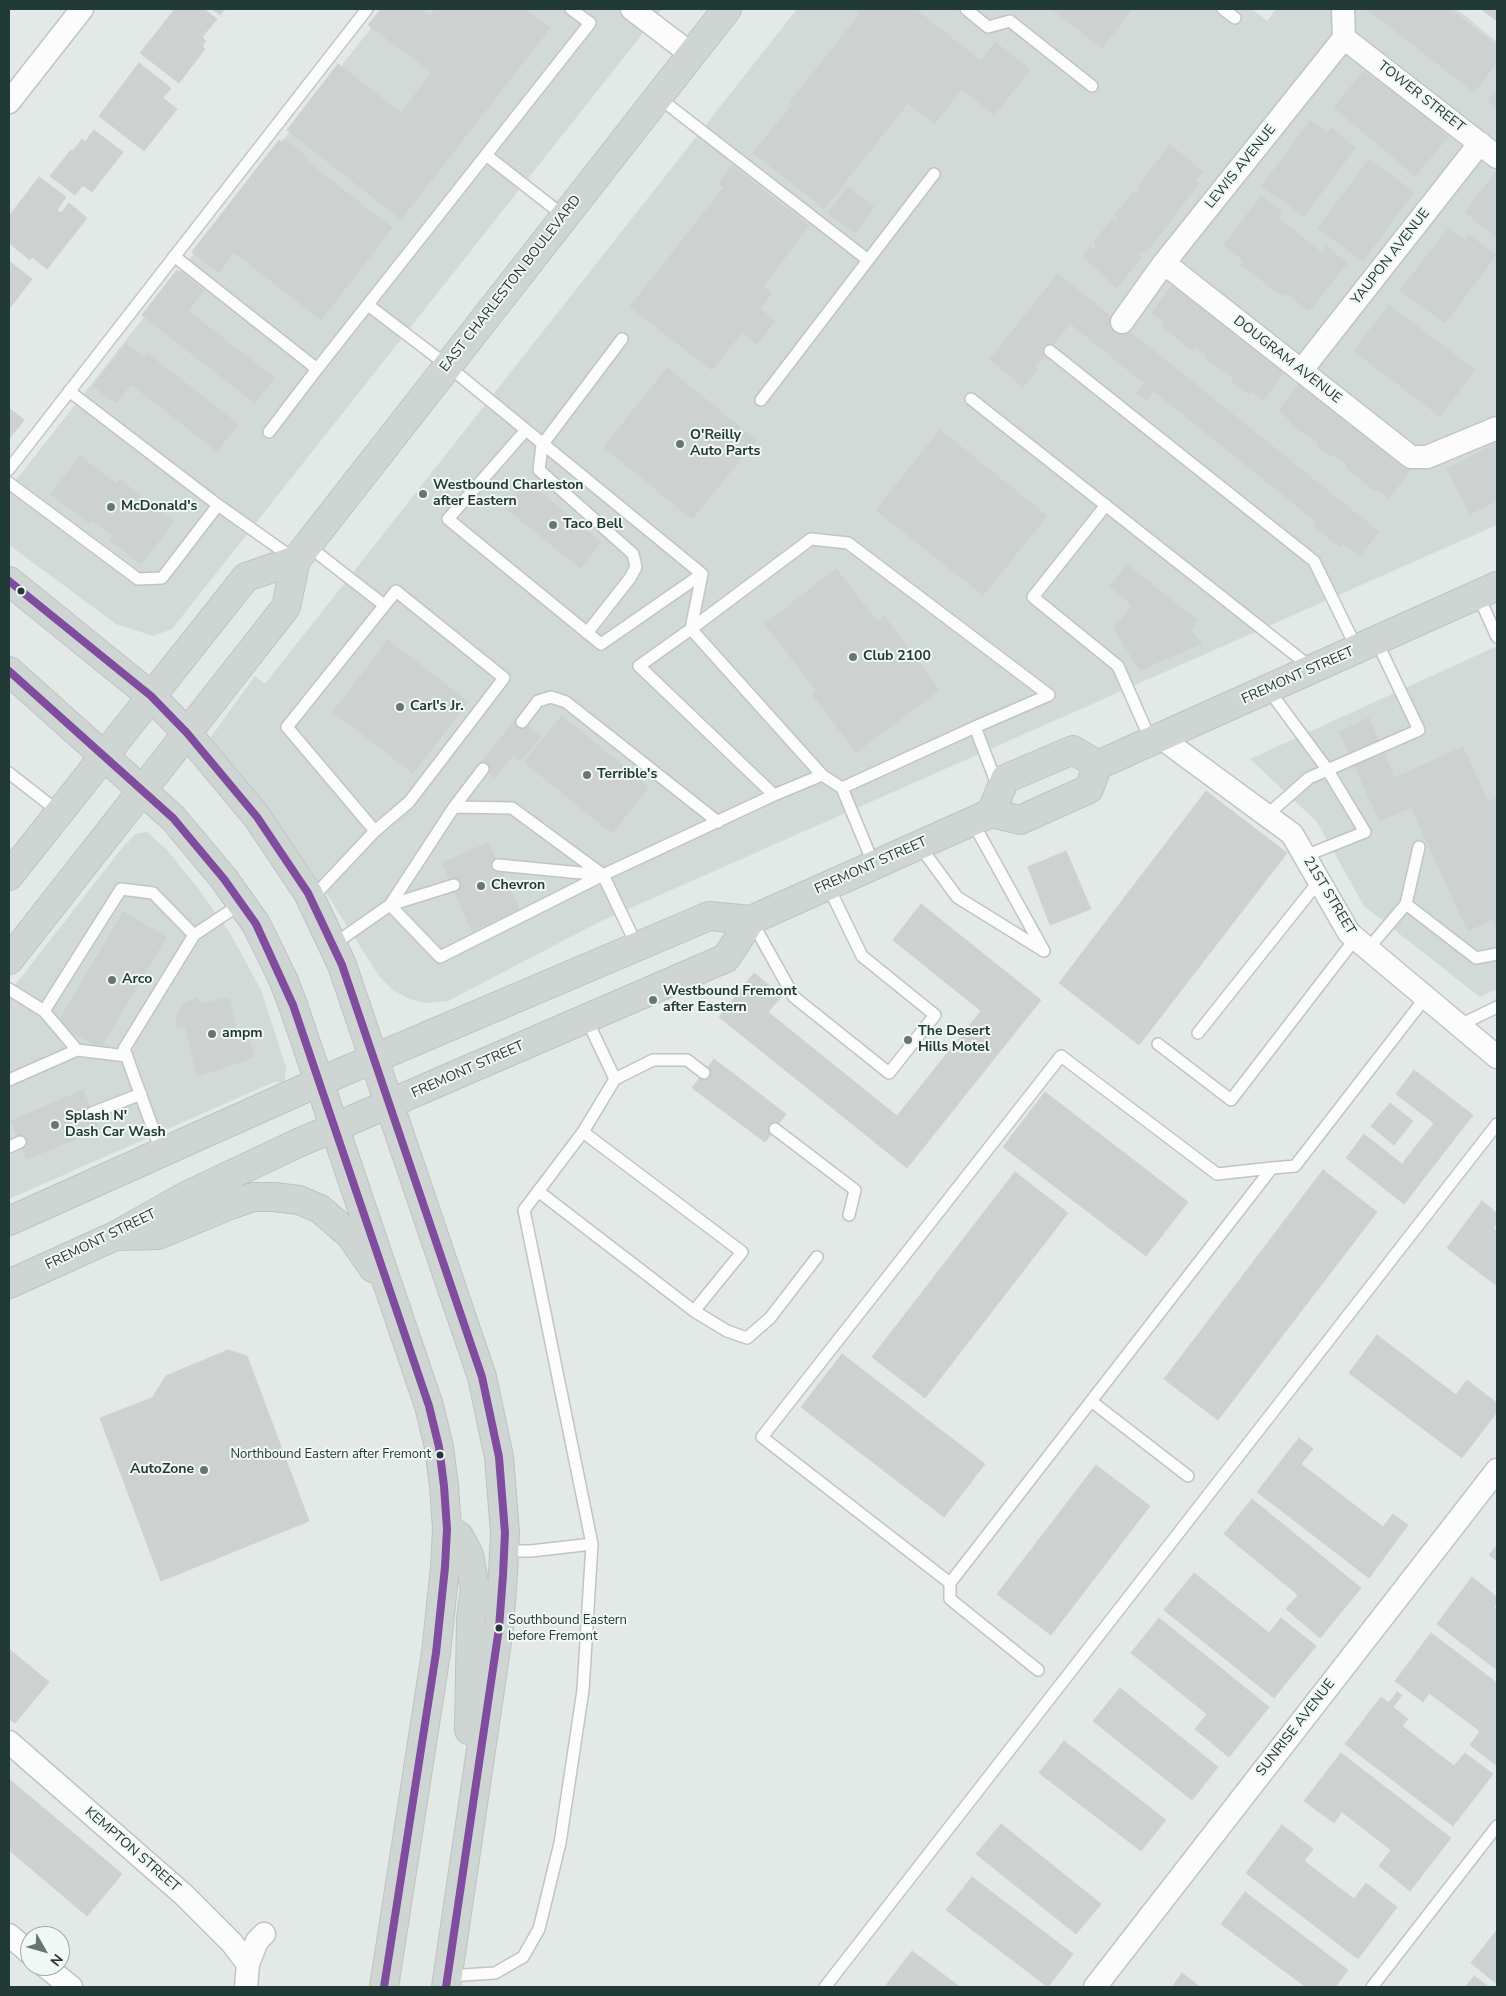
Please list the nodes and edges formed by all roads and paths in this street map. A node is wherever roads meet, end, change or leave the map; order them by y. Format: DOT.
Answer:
graph roads {
  1 [pos="82,9"];
  2 [pos="367,9"];
  3 [pos="632,9"];
  4 [pos="727,9"];
  5 [pos="966,9"];
  6 [pos="1223,9"];
  7 [pos="1343,9"];
  8 [pos="577,10"];
  9 [pos="1235,18"];
  10 [pos="1344,38"];
  11 [pos="691,54"];
  12 [pos="1092,86"];
  13 [pos="658,97"];
  14 [pos="9,102"];
  15 [pos="1489,150"];
  16 [pos="486,155"];
  17 [pos="934,174"];
  18 [pos="564,216"];
  19 [pos="174,256"];
  20 [pos="868,260"];
  21 [pos="1164,263"];
  22 [pos="368,305"];
  23 [pos="1122,322"];
  24 [pos="622,339"];
  25 [pos="1050,351"];
  26 [pos="448,366"];
  27 [pos="317,369"];
  28 [pos="1301,372"];
  29 [pos="69,391"];
  30 [pos="971,399"];
  31 [pos="761,400"];
  32 [pos="1497,428"];
  33 [pos="525,431"];
  34 [pos="269,432"];
  35 [pos="542,445"];
  36 [pos="9,469"];
  37 [pos="9,483"];
  38 [pos="218,505"];
  39 [pos="1106,505"];
  40 [pos="302,553"];
  41 [pos="702,574"];
  42 [pos="9,581"];
  43 [pos="1488,590"];
  44 [pos="384,605"];
  45 [pos="691,629"];
  46 [pos="586,633"];
  47 [pos="1497,637"];
  48 [pos="1367,645"];
  49 [pos="1313,669"];
  50 [pos="9,671"];
  51 [pos="1268,689"];
  52 [pos="150,696"];
  53 [pos="522,722"];
  54 [pos="975,727"];
  55 [pos="187,733"];
  56 [pos="1156,739"];
  57 [pos="104,756"];
  58 [pos="1098,765"];
  59 [pos="483,769"];
  60 [pos="1327,769"];
  61 [pos="9,773"];
  62 [pos="822,775"];
  63 [pos="842,788"];
  64 [pos="141,789"];
  65 [pos="774,795"];
  66 [pos="454,807"];
  67 [pos="988,808"];
  68 [pos="59,812"];
  69 [pos="1267,815"];
  70 [pos="718,822"];
  71 [pos="375,831"];
  72 [pos="919,845"];
  73 [pos="1419,847"];
  74 [pos="1305,856"];
  75 [pos="498,865"];
  76 [pos="874,865"];
  77 [pos="604,875"];
  78 [pos="9,876"];
  79 [pos="1319,881"];
  80 [pos="454,885"];
  81 [pos="828,886"];
  82 [pos="311,899"];
  83 [pos="242,904"];
  84 [pos="1406,904"];
  85 [pos="390,905"];
  86 [pos="751,920"];
  87 [pos="194,935"];
  88 [pos="334,944"];
  89 [pos="1362,944"];
  90 [pos="637,946"];
  91 [pos="1497,954"];
  92 [pos="9,960"];
  93 [pos="9,989"];
  94 [pos="1425,998"];
  95 [pos="1497,1007"];
  96 [pos="44,1011"];
  97 [pos="586,1018"];
  98 [pos="1460,1025"];
  99 [pos="1198,1033"];
  100 [pos="1158,1044"];
  101 [pos="77,1050"];
  102 [pos="127,1056"];
  103 [pos="1497,1058"];
  104 [pos="704,1073"];
  105 [pos="615,1079"];
  106 [pos="9,1080"];
  107 [pos="382,1081"];
  108 [pos="140,1094"];
  109 [pos="327,1105"];
  110 [pos="92,1113"];
  111 [pos="1497,1124"];
  112 [pos="775,1130"];
  113 [pos="584,1132"];
  114 [pos="20,1142"];
  115 [pos="9,1147"];
  116 [pos="161,1151"];
  117 [pos="1272,1168"];
  118 [pos="538,1191"];
  119 [pos="849,1214"];
  120 [pos="9,1221"];
  121 [pos="116,1236"];
  122 [pos="817,1257"];
  123 [pos="9,1284"];
  124 [pos="396,1306"];
  125 [pos="694,1311"];
  126 [pos="1091,1402"];
  127 [pos="1497,1470"];
  128 [pos="1188,1476"];
  129 [pos="447,1529"];
  130 [pos="592,1544"];
  131 [pos="504,1550"];
  132 [pos="950,1582"];
  133 [pos="1038,1670"];
  134 [pos="9,1742"];
  135 [pos="1497,1826"];
  136 [pos="468,1836"];
  137 [pos="264,1934"];
  138 [pos="9,1935"];
  139 [pos="20,1944"];
  140 [pos="248,1964"];
  141 [pos="58,1976"];
  142 [pos="447,1981"];
  143 [pos="71,1987"];
  144 [pos="246,1987"];
  145 [pos="384,1987"];
  146 [pos="826,1987"];
  147 [pos="1095,1987"];
  148 [pos="1372,1987"];
  1 -- 14 [label="street"];
  2 -- 19 [label="lane"];
  3 -- 11 [label="street"];
  4 -- 11 [label="main road, EAST CHARLESTON BOULEVARD"];
  5 -- 12 [label="lane"];
  6 -- 9 [label="lane"];
  7 -- 10 [label="street"];
  8 -- 16 [label="lane"];
  10 -- 15 [label="street, TOWER STREET"];
  10 -- 21 [label="street, LEWIS AVENUE"];
  11 -- 13 [label="main road, EAST CHARLESTON BOULEVARD"];
  13 -- 18 [label="main road, EAST CHARLESTON BOULEVARD"];
  13 -- 20 [label="lane"];
  15 -- 28 [label="street, YAUPON AVENUE"];
  16 -- 18 [label="lane"];
  16 -- 22 [label="lane"];
  17 -- 20 [label="lane"];
  18 -- 26 [label="main road, EAST CHARLESTON BOULEVARD"];
  19 -- 27 [label="lane"];
  19 -- 29 [label="lane"];
  20 -- 31 [label="lane"];
  21 -- 23 [label="street, LEWIS AVENUE"];
  21 -- 28 [label="street, DOUGRAM AVENUE"];
  22 -- 26 [label="lane"];
  22 -- 27 [label="lane"];
  24 -- 35 [label="lane"];
  25 -- 48 [label="lane"];
  26 -- 33 [label="lane"];
  26 -- 40 [label="main road, EAST CHARLESTON BOULEVARD"];
  27 -- 34 [label="lane"];
  28 -- 32 [label="street, DOUGRAM AVENUE"];
  29 -- 36 [label="lane"];
  29 -- 38 [label="lane"];
  30 -- 39 [label="lane"];
  33 -- 35 [label="lane"];
  33 -- 46 [label="lane"];
  35 -- 41 [label="lane"];
  35 -- 46 [label="lane"];
  37 -- 38 [label="lane"];
  38 -- 40 [label="lane"];
  39 -- 49 [label="lane"];
  39 -- 56 [label="lane"];
  40 -- 44 [label="lane"];
  40 -- 52 [label="main road"];
  40 -- 55 [label="main road, EAST CHARLESTON BOULEVARD"];
  41 -- 45 [label="lane"];
  41 -- 46 [label="lane"];
  42 -- 52 [label="main road"];
  43 -- 47 [label="lane"];
  43 -- 48 [label="main road, FREMONT STREET"];
  44 -- 71 [label="lane"];
  44 -- 71 [label="lane"];
  45 -- 54 [label="lane"];
  45 -- 62 [label="lane"];
  45 -- 65 [label="lane"];
  48 -- 49 [label="main road, FREMONT STREET"];
  48 -- 60 [label="lane"];
  49 -- 51 [label="main road, FREMONT STREET"];
  50 -- 57 [label="main road"];
  51 -- 56 [label="main road, FREMONT STREET"];
  51 -- 60 [label="lane"];
  52 -- 55 [label="main road"];
  52 -- 57 [label="main road"];
  53 -- 70 [label="lane"];
  54 -- 63 [label="lane"];
  54 -- 67 [label="lane"];
  55 -- 64 [label="main road, EAST CHARLESTON BOULEVARD"];
  55 -- 82 [label="main road"];
  56 -- 58 [label="main road, FREMONT STREET"];
  56 -- 69 [label="street, 21ST STREET"];
  57 -- 64 [label="main road"];
  57 -- 68 [label="main road"];
  58 -- 67 [label="main road"];
  58 -- 67 [label="main road, FREMONT STREET"];
  59 -- 66 [label="lane"];
  60 -- 69 [label="lane"];
  60 -- 74 [label="lane"];
  61 -- 68 [label="lane"];
  62 -- 63 [label="lane"];
  62 -- 65 [label="lane"];
  63 -- 76 [label="lane"];
  64 -- 83 [label="main road"];
  64 -- 92 [label="main road, EAST CHARLESTON BOULEVARD"];
  65 -- 70 [label="lane"];
  66 -- 77 [label="lane"];
  66 -- 85 [label="lane"];
  67 -- 72 [label="main road, FREMONT STREET"];
  67 -- 72 [label="lane"];
  68 -- 78 [label="main road"];
  69 -- 74 [label="street, 21ST STREET"];
  70 -- 77 [label="lane"];
  71 -- 82 [label="lane"];
  72 -- 76 [label="main road, FREMONT STREET"];
  73 -- 84 [label="lane"];
  74 -- 79 [label="street, 21ST STREET"];
  75 -- 77 [label="lane"];
  76 -- 81 [label="main road, FREMONT STREET"];
  77 -- 85 [label="lane"];
  77 -- 90 [label="lane"];
  79 -- 89 [label="street, 21ST STREET"];
  79 -- 99 [label="lane"];
  80 -- 85 [label="lane"];
  81 -- 86 [label="main road, FREMONT STREET"];
  81 -- 86 [label="lane"];
  82 -- 88 [label="main road"];
  83 -- 87 [label="lane"];
  83 -- 109 [label="main road"];
  84 -- 89 [label="lane"];
  84 -- 91 [label="lane"];
  85 -- 88 [label="lane"];
  86 -- 90 [label="main road, FREMONT STREET"];
  86 -- 97 [label="main road, FREMONT STREET"];
  87 -- 96 [label="lane"];
  87 -- 102 [label="lane"];
  88 -- 107 [label="main road"];
  89 -- 94 [label="street, 21ST STREET"];
  89 -- 100 [label="lane"];
  90 -- 107 [label="main road, FREMONT STREET"];
  93 -- 96 [label="lane"];
  94 -- 98 [label="street, 21ST STREET"];
  94 -- 117 [label="lane"];
  95 -- 98 [label="lane"];
  96 -- 101 [label="lane"];
  97 -- 105 [label="lane"];
  97 -- 107 [label="main road, FREMONT STREET"];
  98 -- 103 [label="street, 21ST STREET"];
  101 -- 102 [label="lane"];
  101 -- 106 [label="lane"];
  102 -- 108 [label="lane"];
  104 -- 105 [label="lane"];
  105 -- 113 [label="lane"];
  107 -- 109 [label="main road, FREMONT STREET"];
  107 -- 109 [label="main road, FREMONT STREET"];
  107 -- 131 [label="main road"];
  108 -- 110 [label="lane"];
  108 -- 116 [label="lane"];
  109 -- 116 [label="main road, FREMONT STREET"];
  109 -- 121 [label="main road, FREMONT STREET"];
  109 -- 124 [label="main road"];
  111 -- 146 [label="lane"];
  112 -- 119 [label="lane"];
  113 -- 118 [label="lane"];
  113 -- 125 [label="lane"];
  114 -- 115 [label="lane"];
  116 -- 120 [label="main road, FREMONT STREET"];
  117 -- 126 [label="lane"];
  117 -- 132 [label="lane"];
  118 -- 125 [label="lane"];
  118 -- 130 [label="lane"];
  121 -- 123 [label="main road, FREMONT STREET"];
  121 -- 124 [label="main road"];
  122 -- 125 [label="lane"];
  124 -- 129 [label="main road"];
  126 -- 128 [label="lane"];
  126 -- 132 [label="lane"];
  127 -- 147 [label="street, SUNRISE AVENUE"];
  129 -- 136 [label="main road"];
  129 -- 145 [label="main road"];
  130 -- 131 [label="lane"];
  130 -- 142 [label="lane"];
  131 -- 136 [label="main road"];
  132 -- 133 [label="lane"];
  134 -- 140 [label="street, KEMPTON STREET"];
  135 -- 148 [label="lane"];
  136 -- 142 [label="main road"];
  137 -- 140 [label="street"];
  138 -- 139 [label="street"];
  140 -- 144 [label="street"];
  141 -- 143 [label="street"];
}
